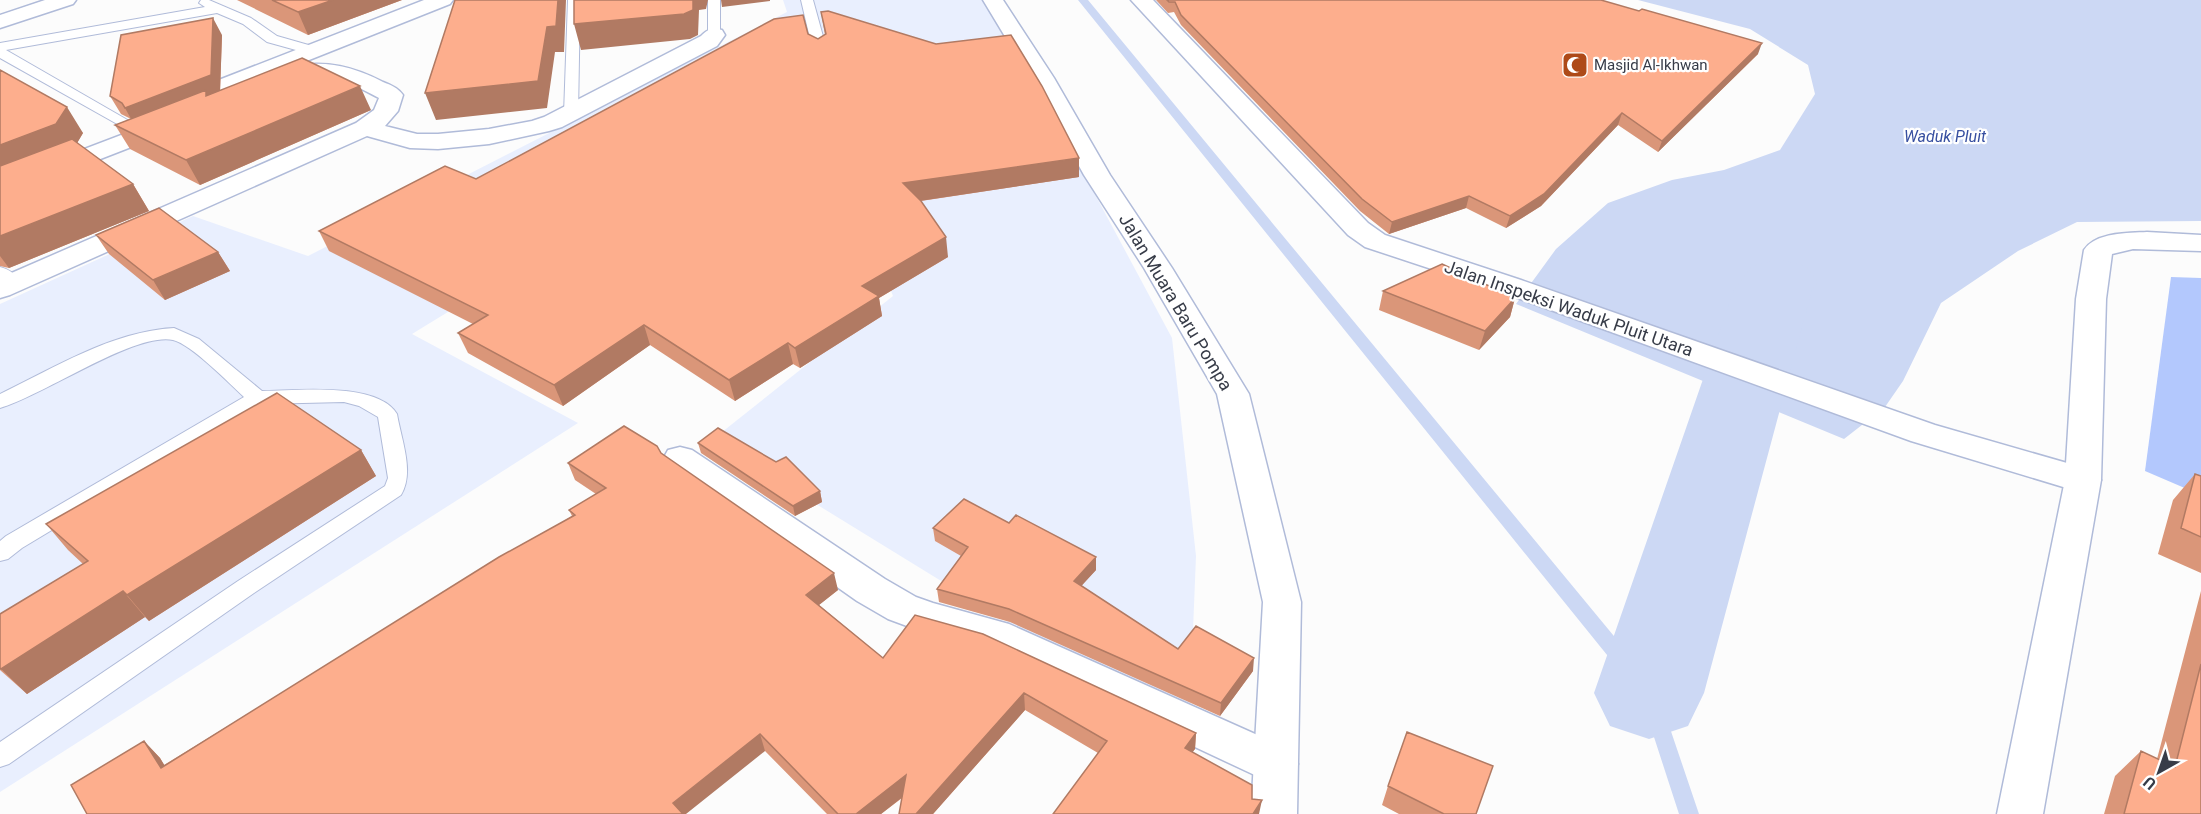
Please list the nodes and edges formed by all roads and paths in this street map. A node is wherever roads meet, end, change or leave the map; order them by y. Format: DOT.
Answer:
graph roads {
  1 [pos="66,0"];
  2 [pos="199,0"];
  3 [pos="442,0"];
  4 [pos="574,0"];
  5 [pos="714,0"];
  6 [pos="807,0"];
  7 [pos="993,0"];
  8 [pos="1141,0"];
  9 [pos="217,9"];
  10 [pos="0,22"];
  11 [pos="714,35"];
  12 [pos="0,47"];
  13 [pos="314,51"];
  14 [pos="820,51"];
  15 [pos="0,52"];
  16 [pos="571,114"];
  17 [pos="126,125"];
  18 [pos="366,129"];
  19 [pos="0,173"];
  20 [pos="0,190"];
  21 [pos="2201,243"];
  22 [pos="5,281"];
  23 [pos="257,398"];
  24 [pos="0,402"];
  25 [pos="680,459"];
  26 [pos="2083,480"];
  27 [pos="0,553"];
  28 [pos="0,756"];
  29 [pos="1276,764"];
  30 [pos="1274,814"];
  31 [pos="2020,814"];
  1 -- 10 [label="street"];
  2 -- 9 [label="lane"];
  3 -- 13 [label="street"];
  4 -- 16 [label="lane"];
  5 -- 11 [label="lane"];
  6 -- 14 [label="lane"];
  7 -- 29 [label="street, Jalan Muara Baru Pompa"];
  8 -- 26 [label="street, Jalan Inspeksi Waduk Pluit Utara"];
  9 -- 12 [label="lane"];
  9 -- 13 [label="lane"];
  11 -- 16 [label="street"];
  13 -- 17 [label="street"];
  15 -- 17 [label="lane"];
  16 -- 18 [label="street"];
  17 -- 19 [label="street"];
  18 -- 20 [label="street"];
  18 -- 22 [label="street"];
  21 -- 26 [label="street"];
  23 -- 24 [label="lane"];
  23 -- 27 [label="lane"];
  23 -- 28 [label="lane"];
  25 -- 29 [label="street"];
  26 -- 31 [label="street"];
  29 -- 30 [label="street, Jalan Muara Baru Pompa"];
}
